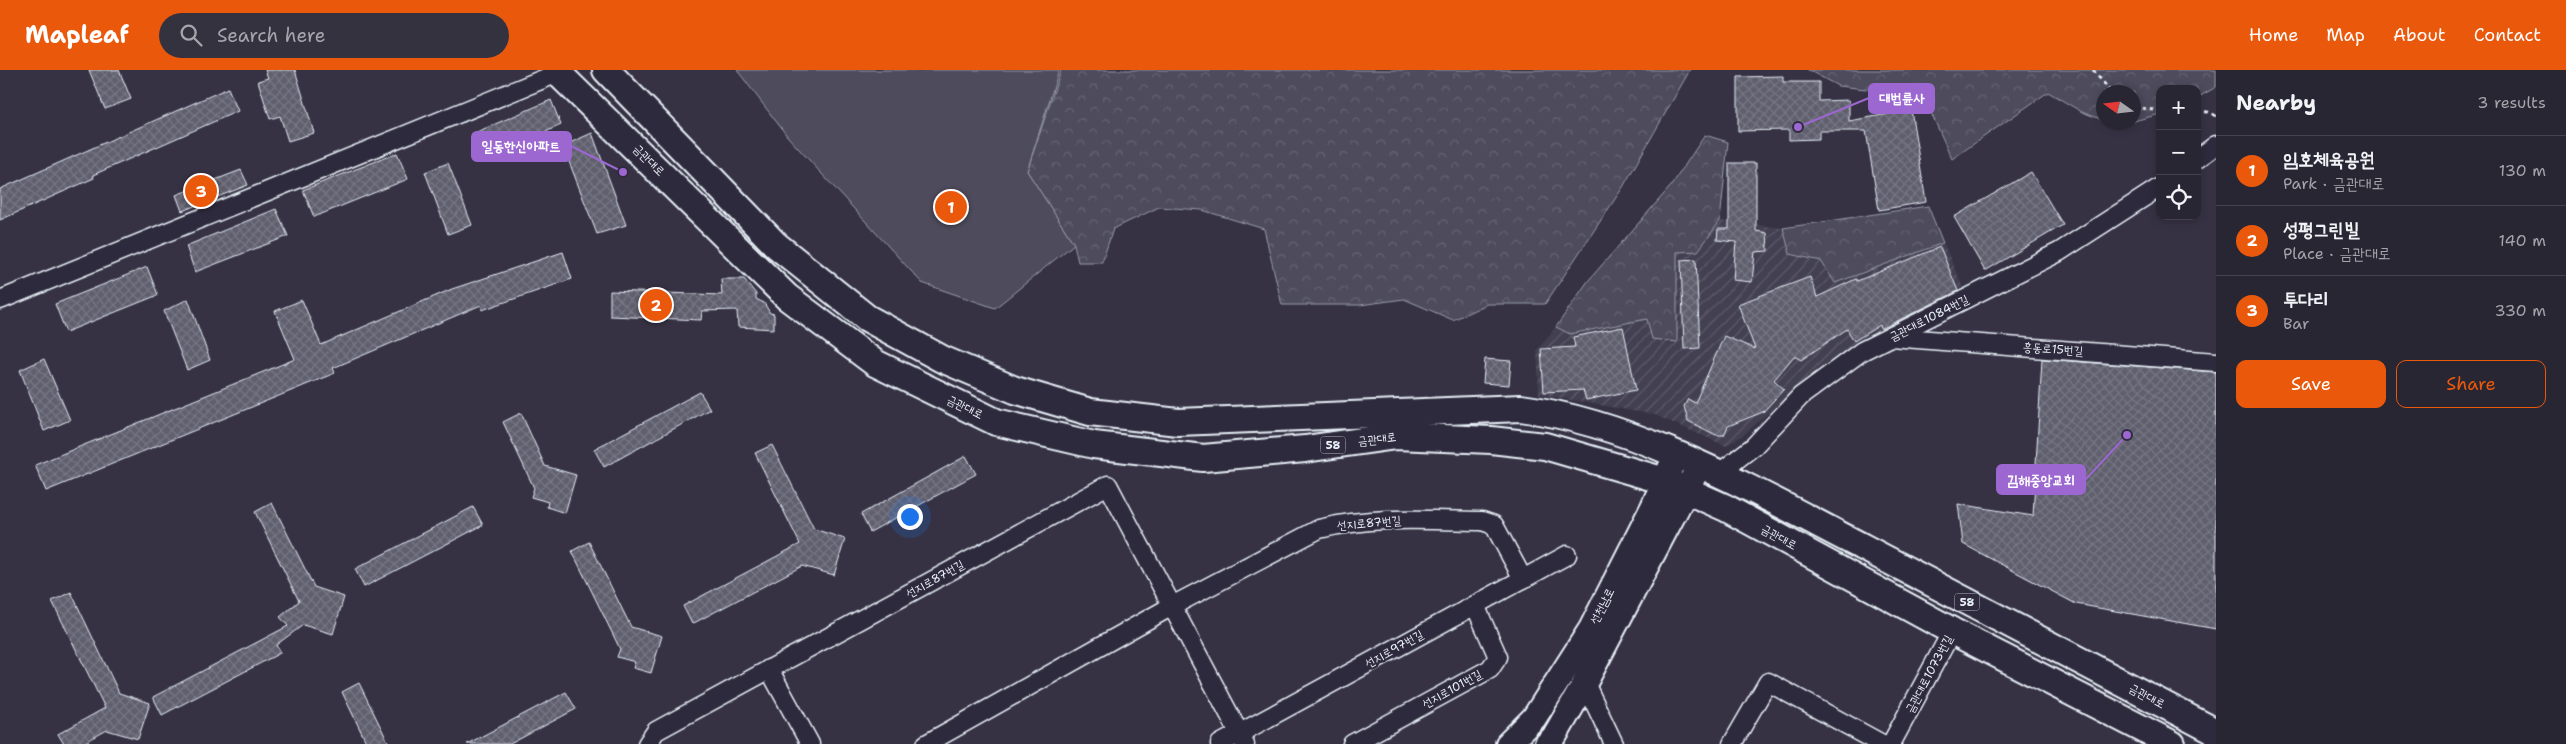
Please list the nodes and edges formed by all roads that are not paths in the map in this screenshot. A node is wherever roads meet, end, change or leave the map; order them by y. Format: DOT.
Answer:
graph roads {
  1 [pos="557,71"];
  2 [pos="610,71"];
  3 [pos="2216,145"];
  4 [pos="2201,156"];
  5 [pos="2156,190"];
  6 [pos="0,300"];
  7 [pos="1891,337"];
  8 [pos="2216,362"];
  9 [pos="1676,455"];
  10 [pos="1709,470"];
  11 [pos="1677,485"];
  12 [pos="1794,545"];
  13 [pos="1864,548"];
  14 [pos="1567,555"];
  15 [pos="1523,579"];
  16 [pos="1475,605"];
  17 [pos="1172,606"];
  18 [pos="1952,630"];
  19 [pos="769,669"];
  20 [pos="1585,683"];
  21 [pos="2216,732"];
  22 [pos="1242,739"];
  23 [pos="647,744"];
  24 [pos="810,744"];
  25 [pos="926,744"];
  26 [pos="1220,744"];
  27 [pos="1352,744"];
  28 [pos="1508,744"];
  29 [pos="1547,744"];
  30 [pos="1614,744"];
  31 [pos="1732,744"];
  32 [pos="1882,744"];
  33 [pos="1892,744"];
  34 [pos="2172,744"];
  1 -- 6 [label="street"];
  1 -- 11 [label="main road, 금관대로 / 58"];
  2 -- 9 [label="main road, 금관대로 / 58"];
  3 -- 4 [label="street"];
  5 -- 7 [label="street, 금관대로1084번길"];
  7 -- 8 [label="street, 흥동로15번길"];
  7 -- 10 [label="street, 금관대로1084번길"];
  9 -- 10 [label="main road, 금관대로 / 58"];
  9 -- 11 [label="main road, 선천남로"];
  10 -- 11 [label="main road, 선천남로"];
  10 -- 13 [label="main road, 금관대로 / 58"];
  11 -- 12 [label="main road, 금관대로 / 58"];
  11 -- 20 [label="main road, 선천남로"];
  11 -- 28 [label="main road, 선천남로"];
  12 -- 13 [label="main road"];
  12 -- 18 [label="main road, 금관대로 / 58"];
  13 -- 21 [label="main road, 금관대로 / 58"];
  14 -- 15 [label="street, 선지로97번길"];
  15 -- 16 [label="street, 선지로97번길"];
  15 -- 17 [label="street, 선지로87번길"];
  16 -- 22 [label="street, 선지로97번길"];
  16 -- 27 [label="street, 선지로101번길"];
  17 -- 19 [label="street, 선지로87번길"];
  17 -- 22 [label="street, 선지로87번길"];
  17 -- 25 [label="street, 선지로87번길"];
  18 -- 33 [label="street, 금관대로1073번길"];
  18 -- 34 [label="main road, 금관대로 / 58"];
  19 -- 23 [label="street, 선지로87번길"];
  19 -- 24 [label="street"];
  20 -- 29 [label="main road, 선천남로"];
  20 -- 30 [label="street"];
  22 -- 26 [label="street, 선지로97번길"];
  31 -- 32 [label="street"];
}
